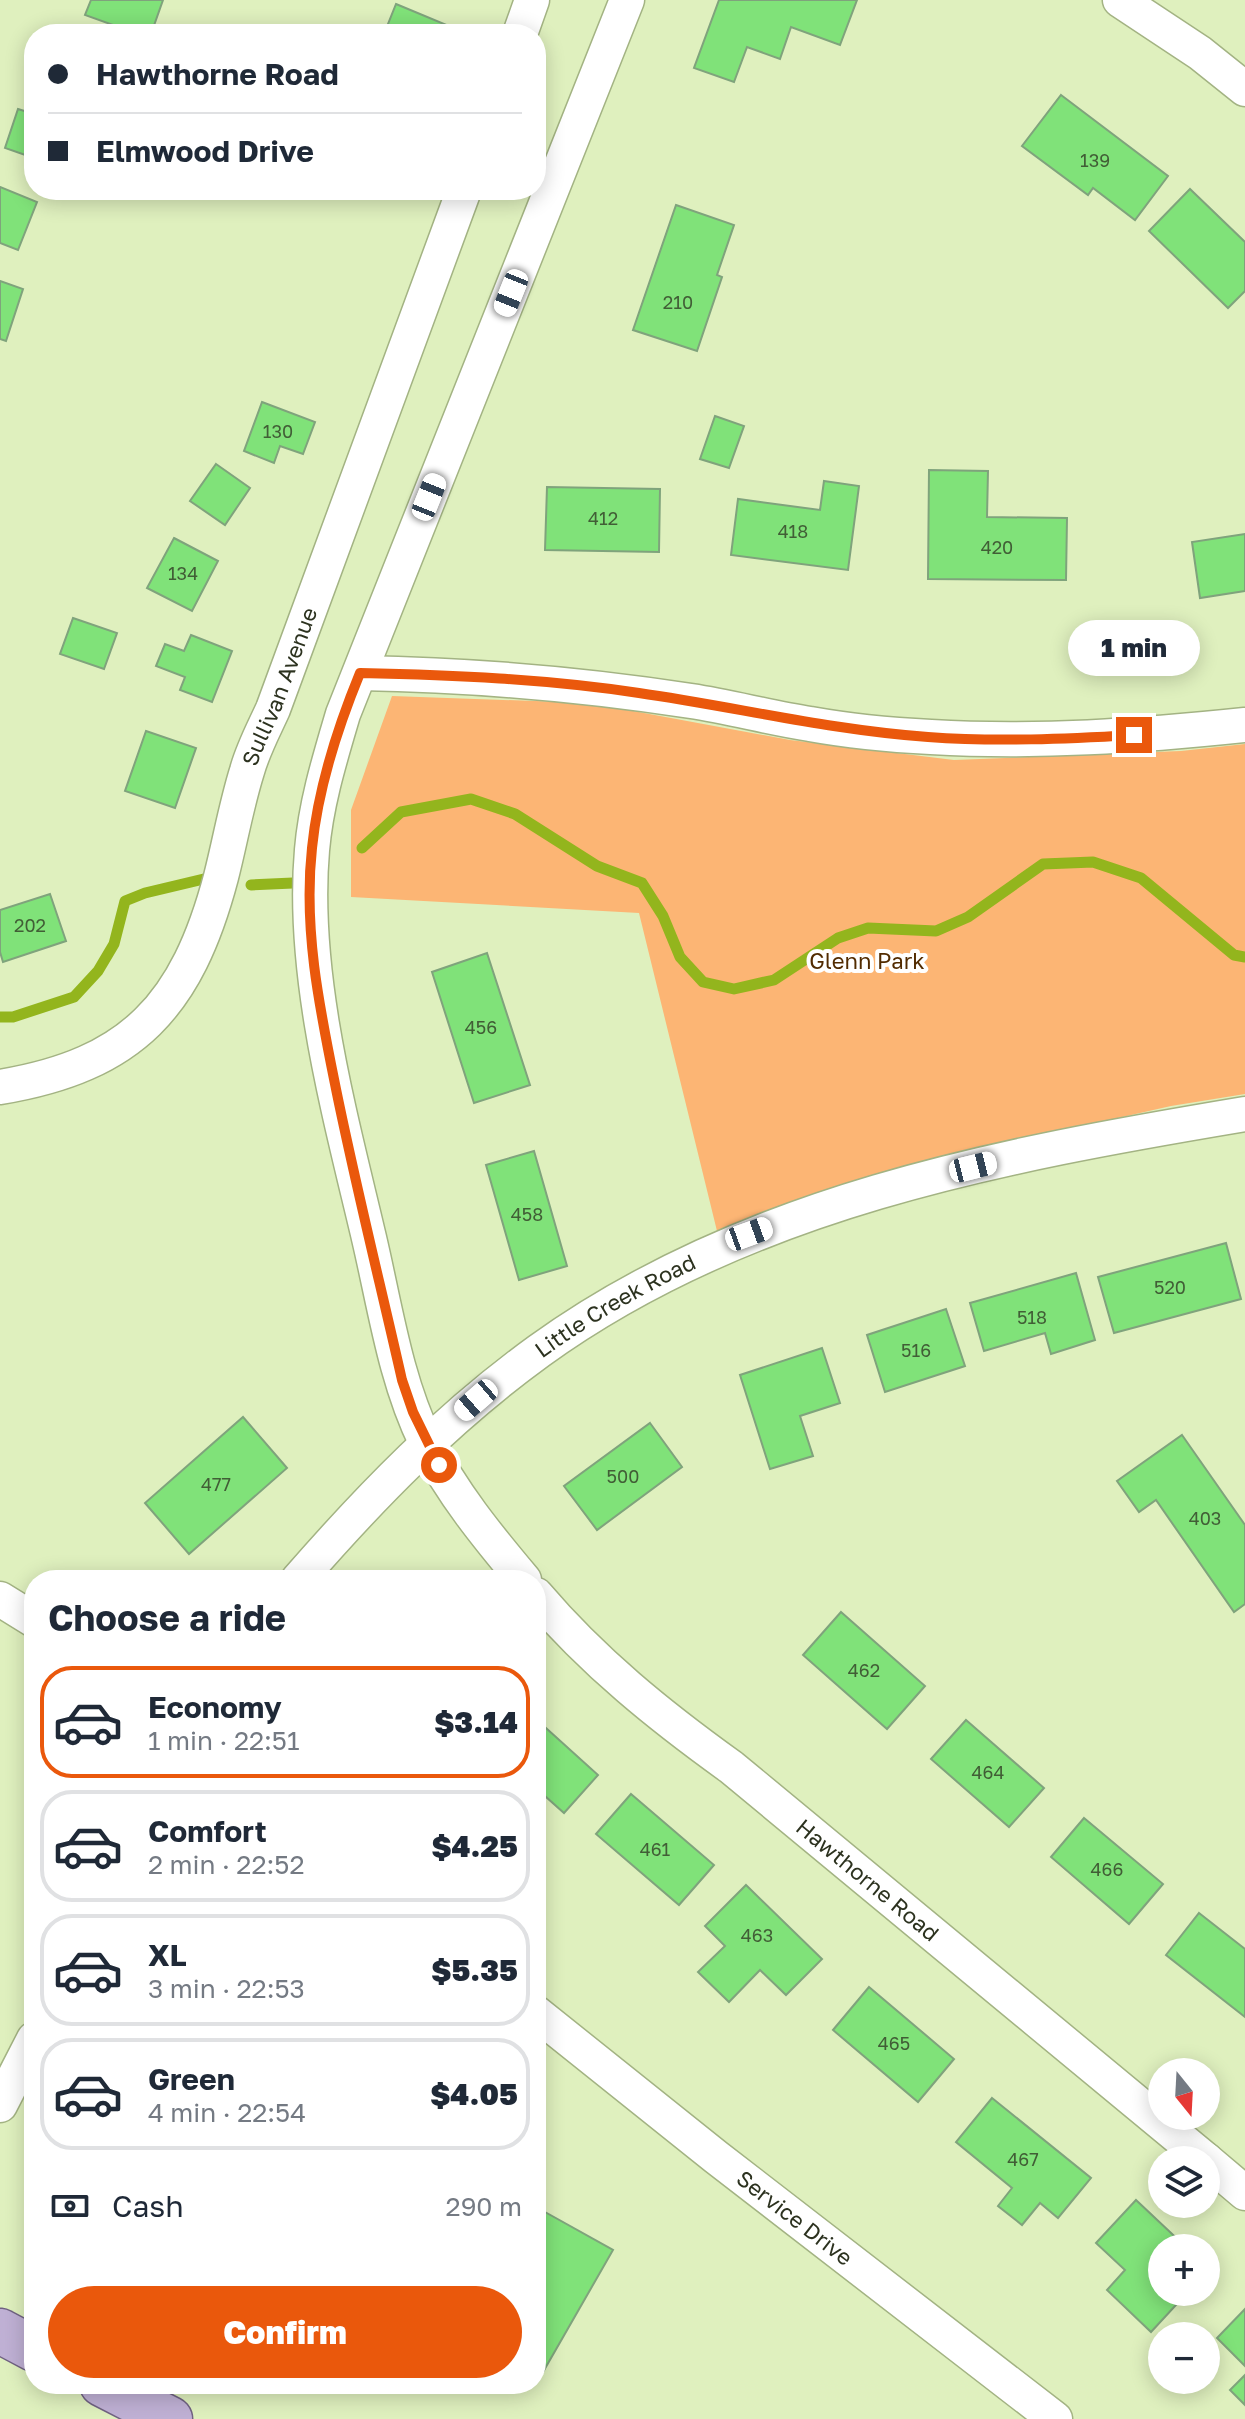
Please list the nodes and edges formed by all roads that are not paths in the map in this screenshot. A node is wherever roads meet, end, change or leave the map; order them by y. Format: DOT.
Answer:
graph roads {
  1 [pos="532,0"];
  2 [pos="627,0"];
  3 [pos="1120,0"];
  4 [pos="524,24"];
  5 [pos="1245,89"];
  6 [pos="460,200"];
  7 [pos="360,673"];
  8 [pos="1245,725"];
  9 [pos="0,1087"];
  10 [pos="1245,1114"];
  11 [pos="427,1442"];
  12 [pos="307,1570"];
  13 [pos="516,1570"];
  14 [pos="0,1599"];
  15 [pos="546,1605"];
  16 [pos="24,1614"];
  17 [pos="546,2021"];
  18 [pos="24,2058"];
  19 [pos="0,2105"];
  20 [pos="1189,2146"];
  21 [pos="1220,2172"];
  22 [pos="1245,2193"];
  23 [pos="0,2331"];
  24 [pos="24,2344"];
  25 [pos="121,2394"];
  26 [pos="170,2419"];
  27 [pos="1055,2419"];
  1 -- 4 [label="street"];
  2 -- 7 [label="street"];
  3 -- 5 [label="street"];
  6 -- 9 [label="street, Sullivan Avenue"];
  7 -- 8 [label="street"];
  7 -- 11 [label="street"];
  10 -- 11 [label="street, Little Creek Road"];
  11 -- 12 [label="street, Little Creek Road"];
  11 -- 13 [label="street"];
  14 -- 16 [label="street"];
  15 -- 20 [label="street, Hawthorne Road"];
  17 -- 27 [label="street, Service Drive"];
  18 -- 19 [label="street"];
  21 -- 22 [label="street, Hawthorne Road"];
  23 -- 24 [label="main road"];
  25 -- 26 [label="main road"];
}
